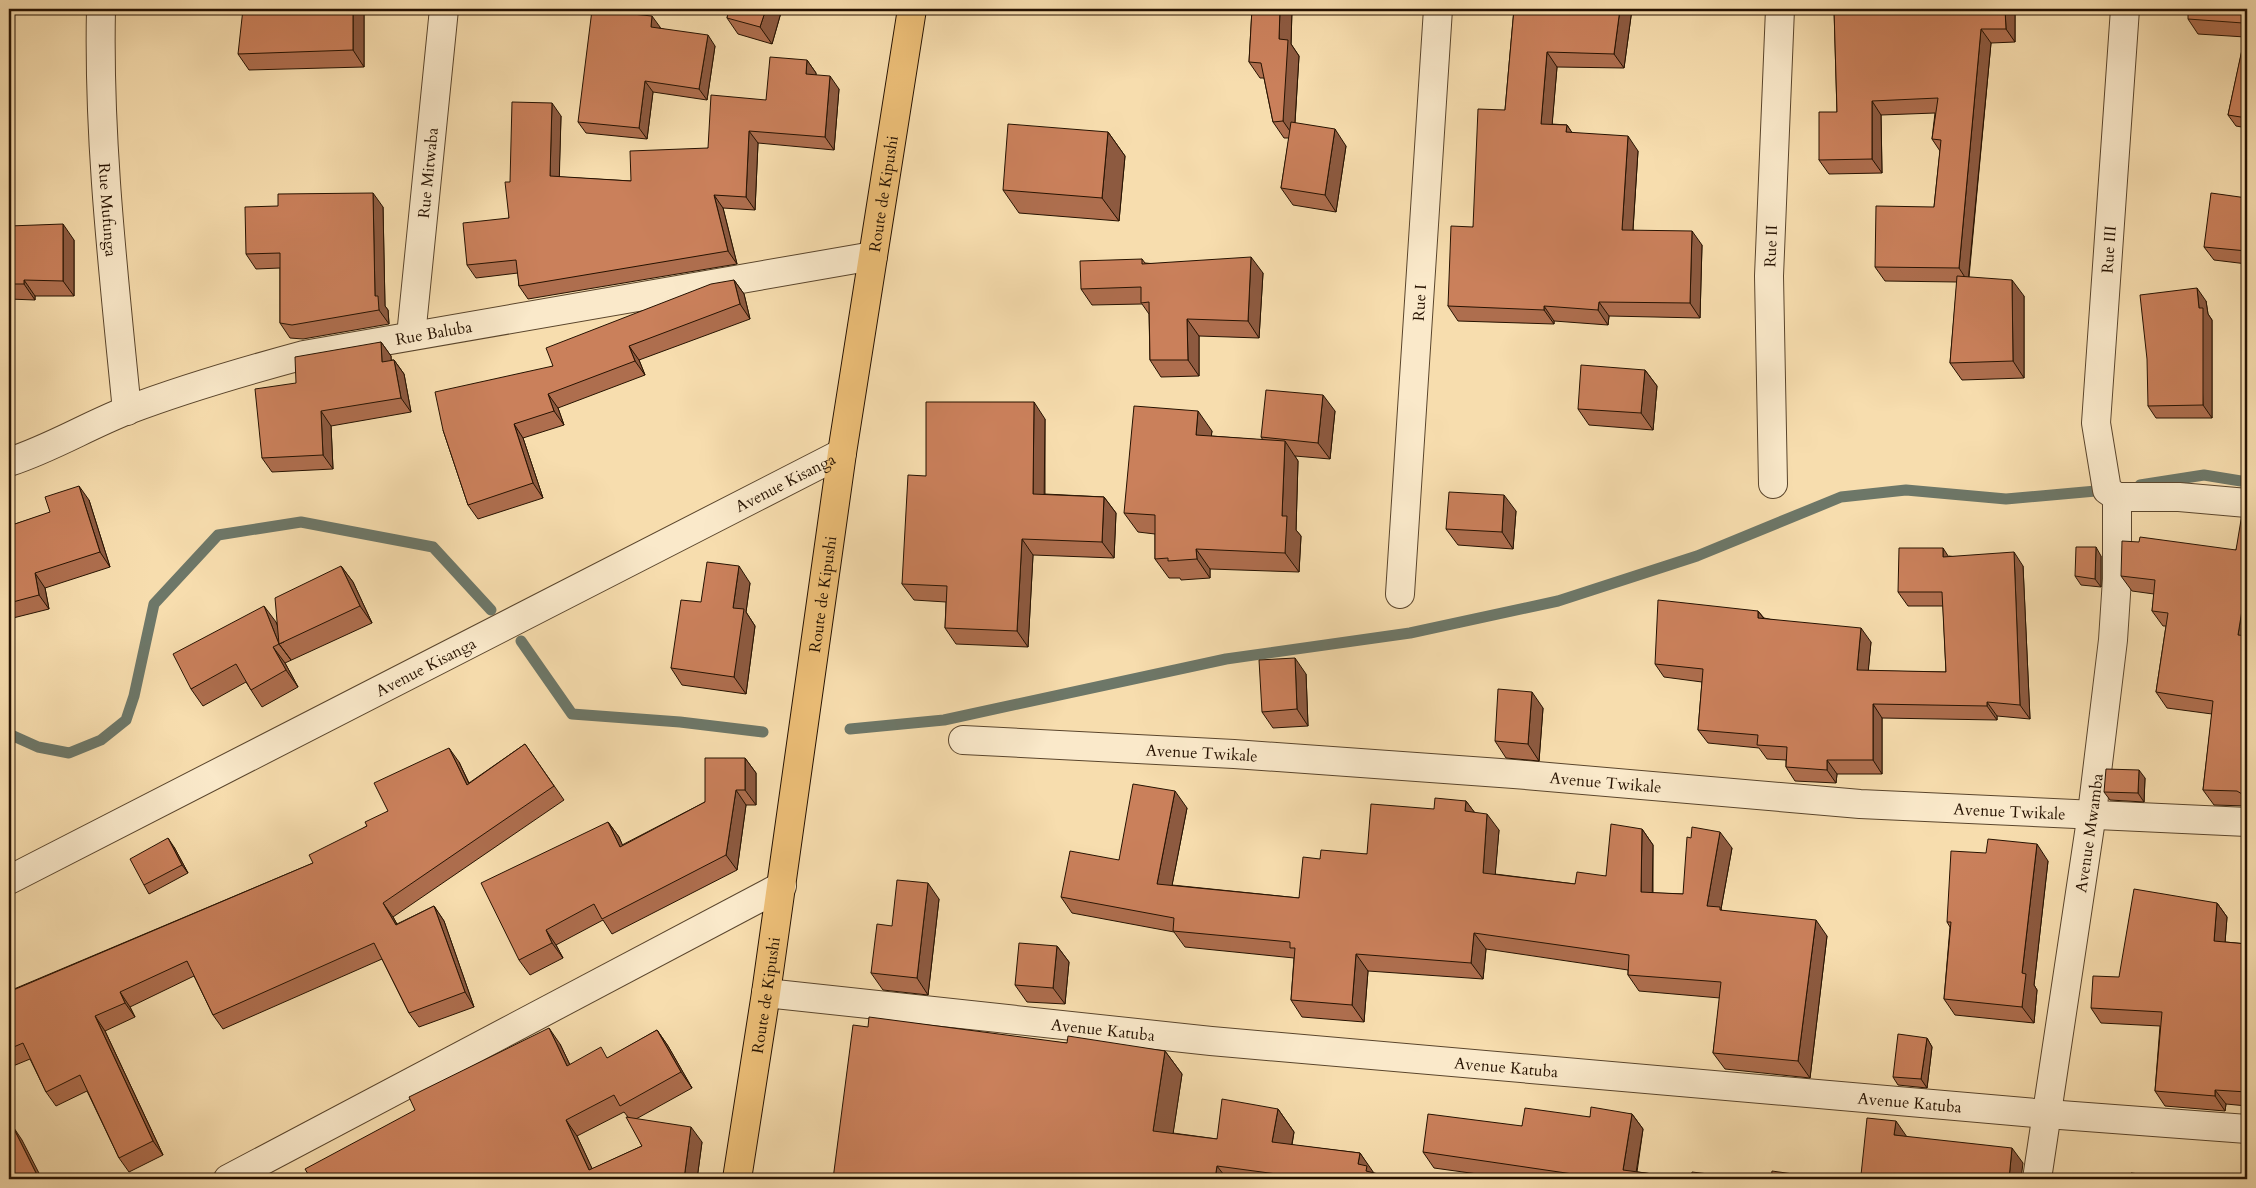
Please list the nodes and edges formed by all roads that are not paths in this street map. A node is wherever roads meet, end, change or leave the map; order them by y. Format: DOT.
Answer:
graph roads {
  1 [pos="101,9"];
  2 [pos="444,9"];
  3 [pos="912,9"];
  4 [pos="1438,9"];
  5 [pos="1780,9"];
  6 [pos="2124,9"];
  7 [pos="873,256"];
  8 [pos="411,336"];
  9 [pos="127,411"];
  10 [pos="842,453"];
  11 [pos="9,462"];
  12 [pos="1774,484"];
  13 [pos="2112,493"];
  14 [pos="2247,503"];
  15 [pos="1400,594"];
  16 [pos="962,740"];
  17 [pos="2092,813"];
  18 [pos="2247,822"];
  19 [pos="9,880"];
  20 [pos="782,886"];
  21 [pos="766,993"];
  22 [pos="2047,1114"];
  23 [pos="2247,1129"];
  24 [pos="228,1179"];
  25 [pos="737,1179"];
  26 [pos="2037,1179"];
  1 -- 9 [label="street, Rue Mufunga"];
  2 -- 8 [label="street, Rue Mitwaba"];
  3 -- 7 [label="highway, Route de Kipushi"];
  4 -- 15 [label="street, Rue I"];
  5 -- 12 [label="street, Rue II"];
  6 -- 13 [label="street, Rue III"];
  7 -- 8 [label="street, Rue Baluba"];
  7 -- 10 [label="highway, Route de Kipushi"];
  8 -- 9 [label="street, Rue Baluba"];
  9 -- 11 [label="street, Rue Baluba"];
  10 -- 19 [label="street, Avenue Kisanga"];
  10 -- 20 [label="highway, Route de Kipushi"];
  13 -- 14 [label="street"];
  13 -- 17 [label="street, Avenue Mwamba"];
  16 -- 17 [label="street, Avenue Twikale"];
  17 -- 18 [label="street, Avenue Twikale"];
  17 -- 22 [label="street, Avenue Mwamba"];
  20 -- 21 [label="highway, Route de Kipushi"];
  20 -- 24 [label="street"];
  21 -- 22 [label="street, Avenue Katuba"];
  21 -- 25 [label="highway, Route de Kipushi"];
  22 -- 23 [label="street, Avenue Katuba"];
  22 -- 26 [label="street, Avenue Mwamba"];
}
